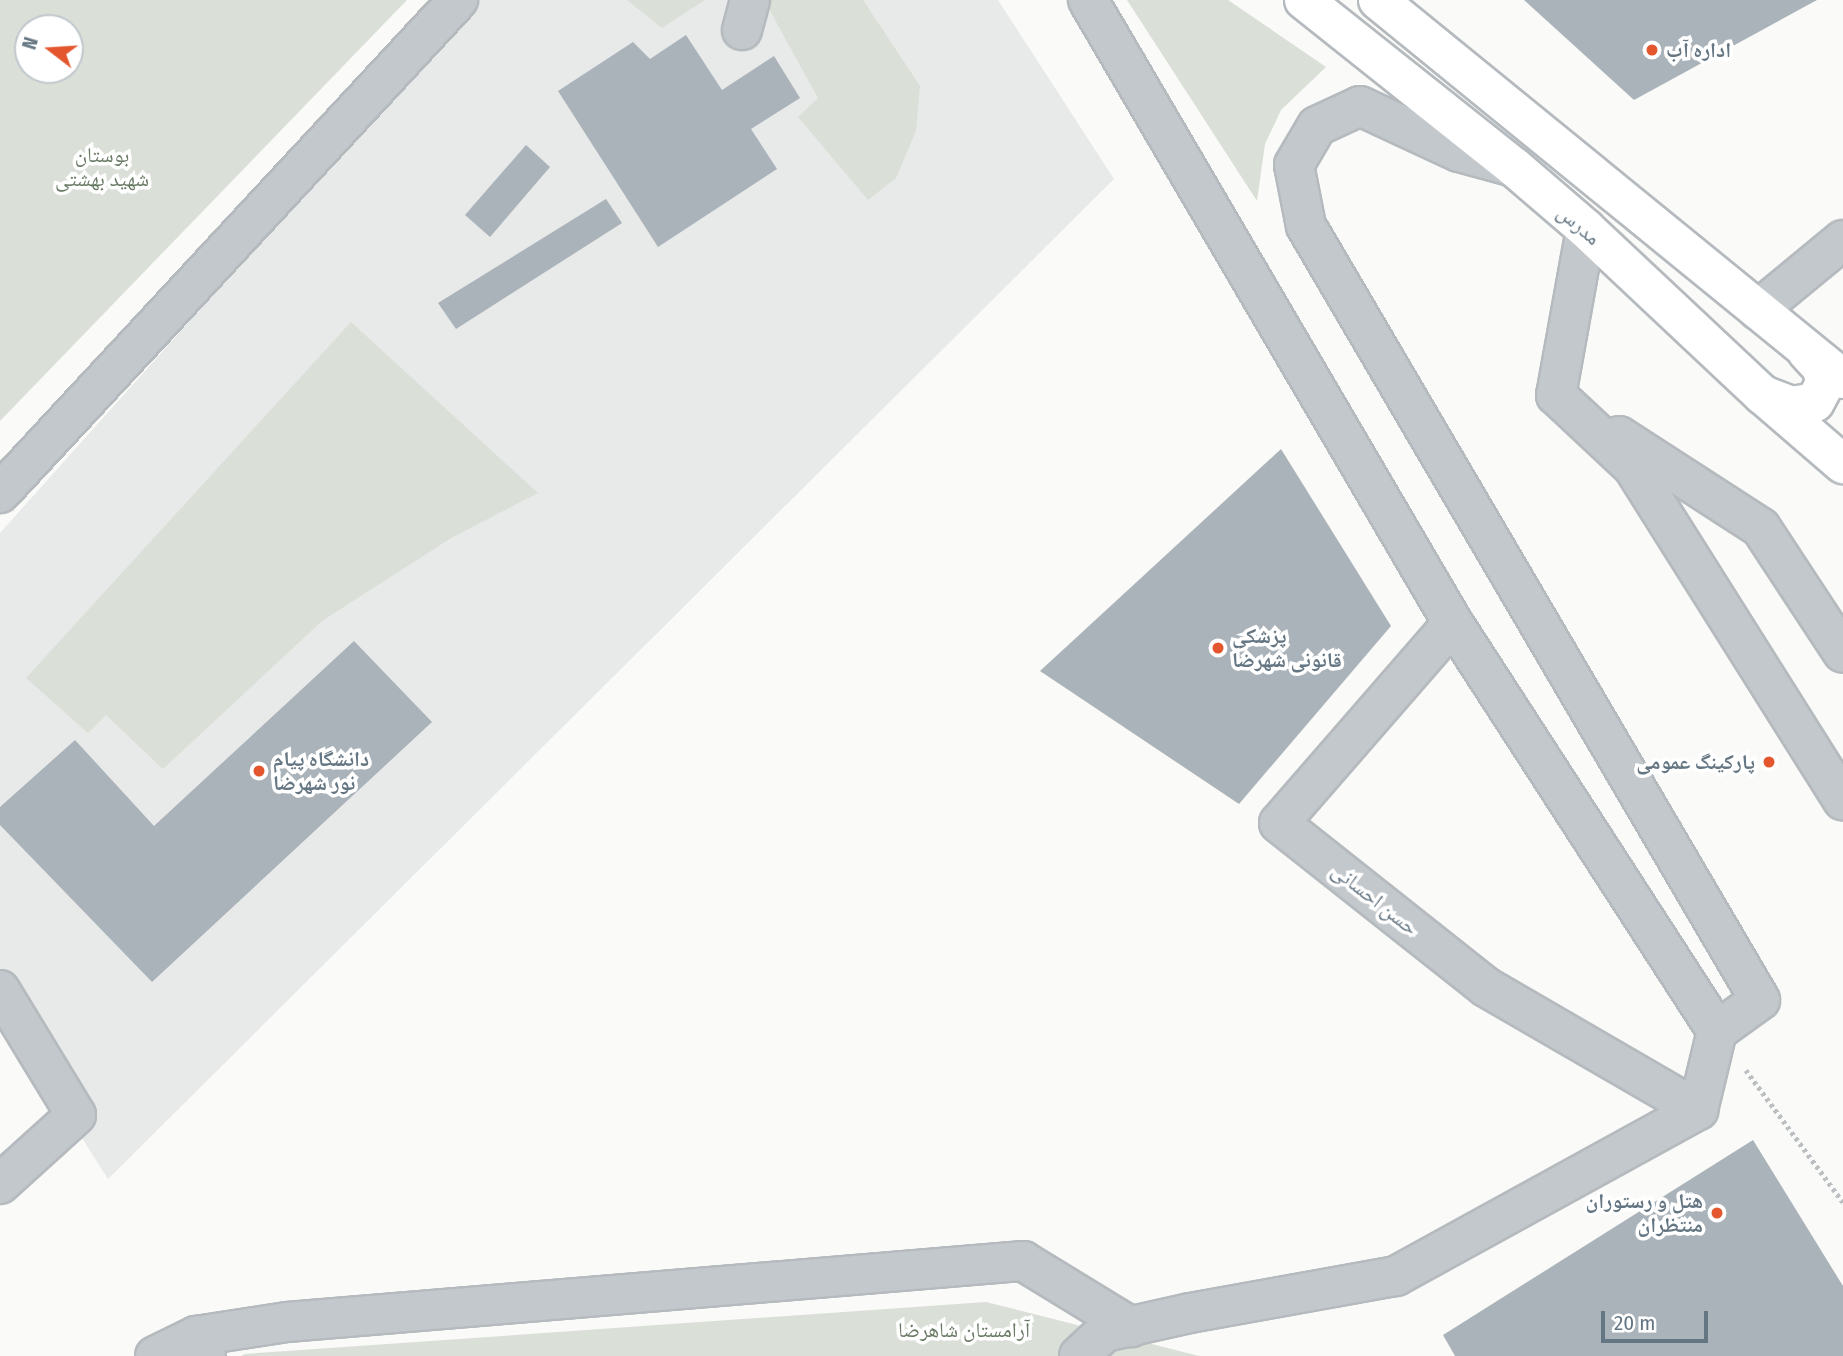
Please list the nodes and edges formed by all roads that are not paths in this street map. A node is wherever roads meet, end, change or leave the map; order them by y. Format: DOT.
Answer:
graph roads {
  1 [pos="458,0"];
  2 [pos="1087,0"];
  3 [pos="1304,0"];
  4 [pos="1378,0"];
  5 [pos="1514,167"];
  6 [pos="1586,229"];
  7 [pos="1843,240"];
  8 [pos="1758,310"];
  9 [pos="1799,343"];
  10 [pos="1843,379"];
  11 [pos="1556,395"];
  12 [pos="1763,396"];
  13 [pos="1843,464"];
  14 [pos="0,493"];
  15 [pos="1453,623"];
  16 [pos="1843,653"];
  17 [pos="1843,800"];
  18 [pos="0,990"];
  19 [pos="1717,1031"];
  20 [pos="1698,1110"];
  21 [pos="0,1184"];
  22 [pos="1131,1327"];
  23 [pos="201,1346"];
  24 [pos="155,1356"];
  25 [pos="1079,1356"];
  1 -- 14 [label="street"];
  2 -- 15 [label="street"];
  3 -- 5 [label="main road, مدرس"];
  4 -- 8 [label="main road"];
  5 -- 6 [label="main road, مدرس"];
  5 -- 19 [label="street"];
  6 -- 11 [label="street"];
  6 -- 12 [label="main road, مدرس"];
  7 -- 8 [label="street"];
  8 -- 9 [label="main road"];
  9 -- 10 [label="main road"];
  9 -- 12 [label="main road"];
  11 -- 16 [label="street"];
  11 -- 17 [label="street"];
  12 -- 13 [label="main road, مدرس"];
  15 -- 19 [label="street"];
  15 -- 20 [label="street, حسن احسانی"];
  18 -- 21 [label="street"];
  19 -- 20 [label="street"];
  20 -- 22 [label="street"];
  22 -- 23 [label="street"];
  22 -- 25 [label="street"];
  23 -- 24 [label="street"];
}
